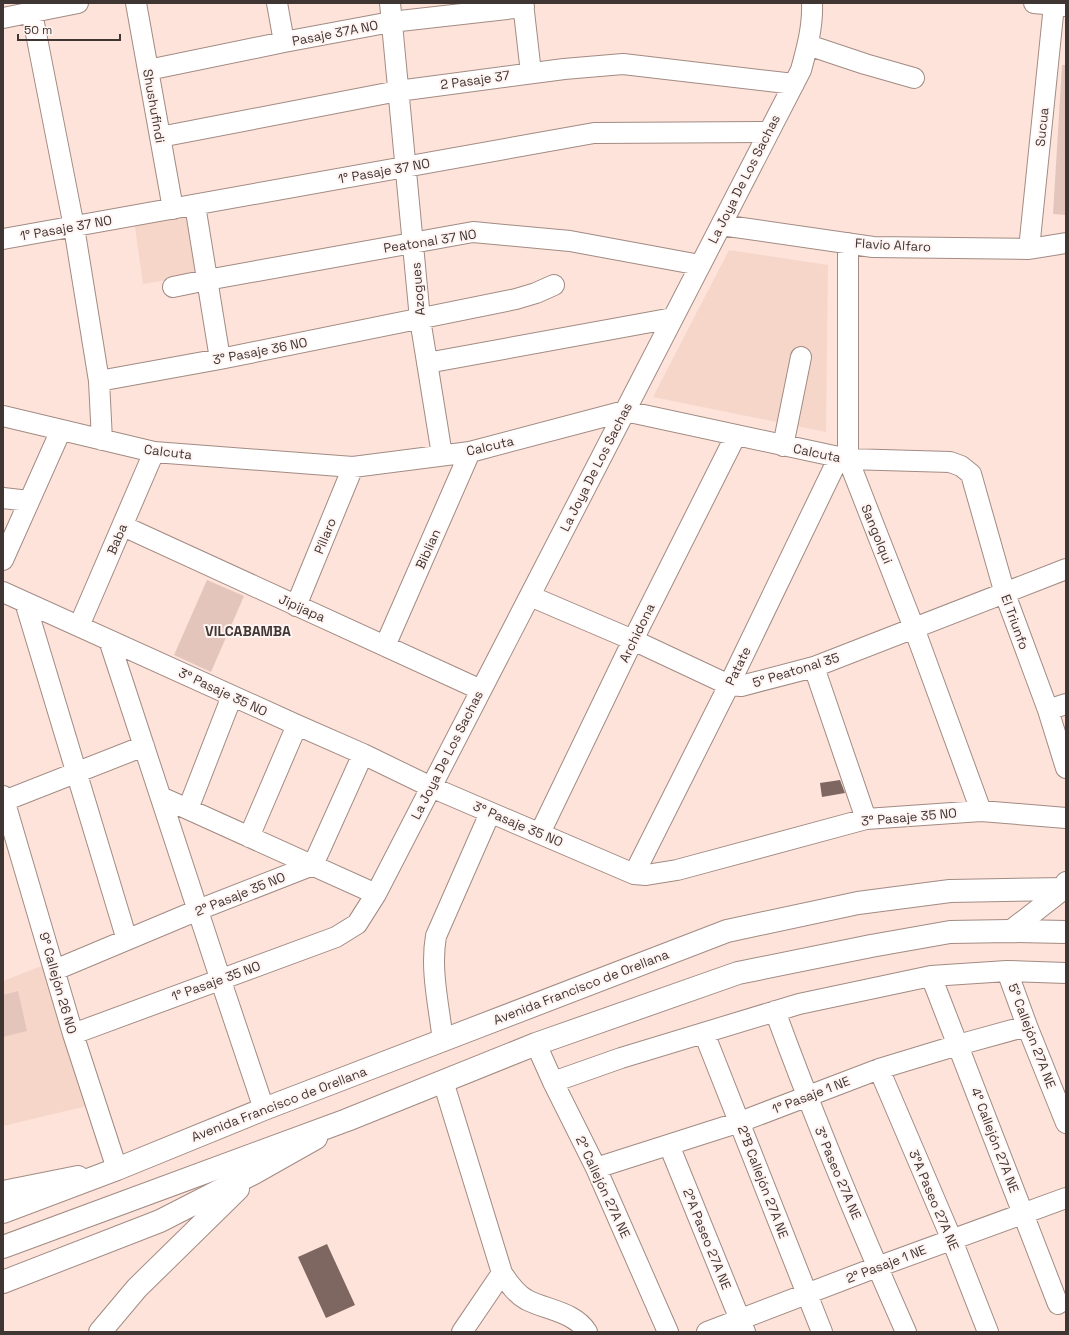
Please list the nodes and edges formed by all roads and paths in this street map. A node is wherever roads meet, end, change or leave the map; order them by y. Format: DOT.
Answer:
graph roads {
  1 [pos="78,3"];
  2 [pos="136,3"];
  3 [pos="277,3"];
  4 [pos="812,3"];
  5 [pos="1034,3"];
  6 [pos="523,5"];
  7 [pos="1060,5"];
  8 [pos="19,12"];
  9 [pos="390,13"];
  10 [pos="284,42"];
  11 [pos="808,45"];
  12 [pos="148,70"];
  13 [pos="531,73"];
  14 [pos="914,78"];
  15 [pos="794,84"];
  16 [pos="398,90"];
  17 [pos="769,132"];
  18 [pos="160,137"];
  19 [pos="406,167"];
  20 [pos="196,205"];
  21 [pos="173,209"];
  22 [pos="721,225"];
  23 [pos="74,227"];
  24 [pos="3,239"];
  25 [pos="414,242"];
  26 [pos="848,243"];
  27 [pos="1066,243"];
  28 [pos="1029,249"];
  29 [pos="700,265"];
  30 [pos="207,280"];
  31 [pos="554,285"];
  32 [pos="173,287"];
  33 [pos="420,318"];
  34 [pos="673,318"];
  35 [pos="801,357"];
  36 [pos="220,359"];
  37 [pos="427,363"];
  38 [pos="99,381"];
  39 [pos="4,411"];
  40 [pos="625,412"];
  41 [pos="61,430"];
  42 [pos="736,435"];
  43 [pos="102,440"];
  44 [pos="783,446"];
  45 [pos="154,452"];
  46 [pos="470,452"];
  47 [pos="442,455"];
  48 [pos="843,458"];
  49 [pos="353,467"];
  50 [pos="970,474"];
  51 [pos="3,498"];
  52 [pos="30,501"];
  53 [pos="123,526"];
  54 [pos="3,560"];
  55 [pos="1066,569"];
  56 [pos="3,592"];
  57 [pos="1005,594"];
  58 [pos="530,596"];
  59 [pos="26,602"];
  60 [pos="296,606"];
  61 [pos="79,626"];
  62 [pos="914,628"];
  63 [pos="109,640"];
  64 [pos="633,640"];
  65 [pos="385,646"];
  66 [pos="814,667"];
  67 [pos="729,685"];
  68 [pos="481,690"];
  69 [pos="232,696"];
  70 [pos="1066,704"];
  71 [pos="1048,710"];
  72 [pos="297,725"];
  73 [pos="144,746"];
  74 [pos="363,754"];
  75 [pos="1066,768"];
  76 [pos="77,773"];
  77 [pos="431,786"];
  78 [pos="161,797"];
  79 [pos="4,799"];
  80 [pos="188,809"];
  81 [pos="980,811"];
  82 [pos="490,813"];
  83 [pos="1066,818"];
  84 [pos="866,819"];
  85 [pos="540,833"];
  86 [pos="249,837"];
  87 [pos="313,865"];
  88 [pos="634,874"];
  89 [pos="1065,886"];
  90 [pos="376,894"];
  91 [pos="198,910"];
  92 [pos="357,924"];
  93 [pos="1010,931"];
  94 [pos="1066,932"];
  95 [pos="127,940"];
  96 [pos="55,970"];
  97 [pos="1007,971"];
  98 [pos="1066,973"];
  99 [pos="931,976"];
  100 [pos="220,979"];
  101 [pos="775,1011"];
  102 [pos="1027,1026"];
  103 [pos="704,1033"];
  104 [pos="73,1034"];
  105 [pos="443,1041"];
  106 [pos="536,1044"];
  107 [pos="958,1045"];
  108 [pos="879,1069"];
  109 [pos="443,1081"];
  110 [pos="553,1082"];
  111 [pos="807,1097"];
  112 [pos="264,1109"];
  113 [pos="347,1120"];
  114 [pos="740,1122"];
  115 [pos="1066,1123"];
  116 [pos="669,1145"];
  117 [pos="596,1168"];
  118 [pos="117,1169"];
  119 [pos="254,1173"];
  120 [pos="3,1197"];
  121 [pos="1066,1198"];
  122 [pos="1024,1214"];
  123 [pos="952,1240"];
  124 [pos="3,1247"];
  125 [pos="877,1267"];
  126 [pos="502,1273"];
  127 [pos="3,1282"];
  128 [pos="808,1294"];
  129 [pos="1058,1304"];
  130 [pos="742,1326"];
  131 [pos="100,1332"];
  132 [pos="462,1332"];
  133 [pos="586,1332"];
  134 [pos="668,1332"];
  135 [pos="707,1332"];
  136 [pos="822,1332"];
  137 [pos="906,1332"];
  138 [pos="988,1332"];
  1 -- 8 [label="street"];
  2 -- 12 [label="street, Shushufindi"];
  3 -- 10 [label="street"];
  4 -- 11 [label="street, La Joya De Los Sachas"];
  5 -- 7 [label="street"];
  6 -- 9 [label="street, Pasaje 37A NO"];
  6 -- 13 [label="street"];
  7 -- 28 [label="street, Sucua"];
  8 -- 23 [label="street"];
  9 -- 10 [label="street, Pasaje 37A NO"];
  9 -- 16 [label="street, Azogues"];
  10 -- 12 [label="street, Pasaje 37A NO"];
  11 -- 14 [label="street"];
  11 -- 15 [label="street, La Joya De Los Sachas"];
  12 -- 18 [label="street, Shushufindi"];
  13 -- 15 [label="street, 2 Pasaje 37"];
  13 -- 16 [label="street, 2 Pasaje 37"];
  15 -- 17 [label="street, La Joya De Los Sachas"];
  16 -- 18 [label="street, 2 Pasaje 37"];
  16 -- 19 [label="street, Azogues"];
  17 -- 19 [label="street, 1° Pasaje 37 NO"];
  17 -- 22 [label="street, La Joya De Los Sachas"];
  18 -- 21 [label="street, Shushufindi"];
  19 -- 20 [label="street, 1° Pasaje 37 NO"];
  19 -- 25 [label="street, Azogues"];
  20 -- 21 [label="street, 1° Pasaje 37 NO"];
  20 -- 30 [label="street"];
  21 -- 23 [label="street, 1° Pasaje 37 NO"];
  22 -- 26 [label="street, Flavio Alfaro"];
  22 -- 29 [label="street, La Joya De Los Sachas"];
  23 -- 24 [label="street, 1° Pasaje 37 NO"];
  23 -- 38 [label="street"];
  25 -- 29 [label="street, Peatonal 37 NO"];
  25 -- 30 [label="street, Peatonal 37 NO"];
  25 -- 33 [label="street, Azogues"];
  26 -- 28 [label="street, Flavio Alfaro"];
  26 -- 48 [label="street, Sangolqui"];
  27 -- 28 [label="street, Flavio Alfaro"];
  29 -- 34 [label="street, La Joya De Los Sachas"];
  30 -- 32 [label="street, Peatonal 37 NO"];
  30 -- 36 [label="street"];
  31 -- 33 [label="street, 3° Pasaje 36 NO"];
  33 -- 36 [label="street, 3° Pasaje 36 NO"];
  33 -- 37 [label="street, Azogues"];
  34 -- 37 [label="street"];
  34 -- 40 [label="street, La Joya De Los Sachas"];
  35 -- 44 [label="street"];
  36 -- 38 [label="street, 3° Pasaje 36 NO"];
  37 -- 47 [label="street, Azogues"];
  38 -- 43 [label="street"];
  39 -- 41 [label="street, Calcuta"];
  40 -- 42 [label="street, Calcuta"];
  40 -- 46 [label="street, Calcuta"];
  40 -- 58 [label="street, La Joya De Los Sachas"];
  41 -- 43 [label="street, Calcuta"];
  41 -- 52 [label="street"];
  42 -- 44 [label="street, Calcuta"];
  42 -- 64 [label="street, Archidona"];
  43 -- 45 [label="street, Calcuta"];
  44 -- 48 [label="street, Calcuta"];
  45 -- 49 [label="street, Calcuta"];
  45 -- 53 [label="street, Baba"];
  46 -- 47 [label="street, Calcuta"];
  46 -- 65 [label="street, Biblian"];
  47 -- 49 [label="street, Calcuta"];
  48 -- 50 [label="street, Calcuta"];
  48 -- 62 [label="street, Sangolqui"];
  48 -- 67 [label="street, Patate"];
  49 -- 60 [label="street, Píllaro"];
  50 -- 57 [label="street, El Triunfo"];
  51 -- 52 [label="street"];
  52 -- 54 [label="street"];
  53 -- 60 [label="street, Jipijapa"];
  53 -- 61 [label="street, Baba"];
  55 -- 57 [label="street, 5° Peatonal 35"];
  56 -- 59 [label="street, 3° Pasaje 35 NO"];
  57 -- 62 [label="street, 5° Peatonal 35"];
  57 -- 71 [label="street, El Triunfo"];
  58 -- 64 [label="street, 5° Peatonal 35"];
  58 -- 68 [label="street, La Joya De Los Sachas"];
  59 -- 61 [label="street, 3° Pasaje 35 NO"];
  59 -- 76 [label="street"];
  60 -- 65 [label="street, Jipijapa"];
  61 -- 63 [label="street, 3° Pasaje 35 NO"];
  62 -- 66 [label="street, 5° Peatonal 35"];
  62 -- 81 [label="street, Sangolqui"];
  63 -- 69 [label="street, 3° Pasaje 35 NO"];
  63 -- 73 [label="street"];
  64 -- 67 [label="street, 5° Peatonal 35"];
  64 -- 85 [label="street, Archidona"];
  65 -- 68 [label="street, Jipijapa"];
  66 -- 67 [label="street, 5° Peatonal 35"];
  66 -- 84 [label="street"];
  67 -- 88 [label="street, Patate"];
  68 -- 77 [label="street, La Joya De Los Sachas"];
  69 -- 72 [label="street, 3° Pasaje 35 NO"];
  69 -- 80 [label="street"];
  70 -- 71 [label="street"];
  71 -- 75 [label="street, El Triunfo"];
  72 -- 74 [label="street, 3° Pasaje 35 NO"];
  72 -- 86 [label="street"];
  73 -- 76 [label="street"];
  73 -- 78 [label="street"];
  74 -- 77 [label="street, 3° Pasaje 35 NO"];
  74 -- 87 [label="street"];
  76 -- 79 [label="street"];
  76 -- 95 [label="street"];
  77 -- 82 [label="street, 3° Pasaje 35 NO"];
  77 -- 90 [label="street, La Joya De Los Sachas"];
  78 -- 80 [label="street"];
  78 -- 91 [label="street"];
  79 -- 96 [label="street, 9° Callejón 26 NO"];
  80 -- 86 [label="street"];
  81 -- 83 [label="street, 3° Pasaje 35 NO"];
  81 -- 84 [label="street, 3° Pasaje 35 NO"];
  82 -- 85 [label="street, 3° Pasaje 35 NO"];
  82 -- 105 [label="street"];
  84 -- 88 [label="street, 3° Pasaje 35 NO"];
  85 -- 88 [label="street, 3° Pasaje 35 NO"];
  86 -- 87 [label="street"];
  87 -- 90 [label="street"];
  87 -- 91 [label="street, 2° Pasaje 35 NO"];
  89 -- 93 [label="street"];
  89 -- 105 [label="main road, Avenida Francisco de Orellana"];
  90 -- 92 [label="street, La Joya De Los Sachas"];
  91 -- 95 [label="street, 2° Pasaje 35 NO"];
  91 -- 100 [label="street"];
  92 -- 100 [label="street, 1° Pasaje 35 NO"];
  93 -- 94 [label="main road"];
  93 -- 106 [label="main road"];
  95 -- 96 [label="street, 2° Pasaje 35 NO"];
  96 -- 104 [label="street, 9° Callejón 26 NO"];
  97 -- 98 [label="street"];
  97 -- 99 [label="street"];
  97 -- 102 [label="street, 5° Callejón 27A NE"];
  99 -- 101 [label="street"];
  99 -- 107 [label="street, 4° Callejón 27A NE"];
  100 -- 104 [label="street, 1° Pasaje 35 NO"];
  100 -- 112 [label="street"];
  101 -- 103 [label="street"];
  101 -- 111 [label="street, 3° Paseo 27A NE"];
  102 -- 107 [label="street, 1° Pasaje 1 NE"];
  102 -- 115 [label="street, 5° Callejón 27A NE"];
  103 -- 110 [label="street"];
  103 -- 114 [label="street, 2°B Callejón 27A NE"];
  104 -- 118 [label="street, 9° Callejón 26 NO"];
  105 -- 112 [label="main road, Avenida Francisco de Orellana"];
  106 -- 109 [label="main road"];
  106 -- 110 [label="street, 2° Callejón 27A NE"];
  107 -- 108 [label="street, 1° Pasaje 1 NE"];
  107 -- 122 [label="street, 4° Callejón 27A NE"];
  108 -- 111 [label="street, 1° Pasaje 1 NE"];
  108 -- 123 [label="street, 3°A Paseo 27A NE"];
  109 -- 113 [label="main road"];
  109 -- 126 [label="street"];
  110 -- 117 [label="street, 2° Callejón 27A NE"];
  111 -- 114 [label="street, 1° Pasaje 1 NE"];
  111 -- 125 [label="street, 3° Paseo 27A NE"];
  112 -- 118 [label="main road, Avenida Francisco de Orellana"];
  113 -- 119 [label="main road"];
  113 -- 124 [label="main road"];
  114 -- 116 [label="street, 1° Pasaje 1 NE"];
  114 -- 128 [label="street, 2°B Callejón 27A NE"];
  116 -- 117 [label="street, 1° Pasaje 1 NE"];
  116 -- 130 [label="street, 2°A Paseo 27A NE"];
  117 -- 134 [label="street, 2° Callejón 27A NE"];
  118 -- 120 [label="main road, Avenida Francisco de Orellana"];
  119 -- 127 [label="main road"];
  119 -- 131 [label="main road"];
  121 -- 122 [label="street, 2° Pasaje 1 NE"];
  122 -- 123 [label="street, 2° Pasaje 1 NE"];
  122 -- 129 [label="street, 4° Callejón 27A NE"];
  123 -- 125 [label="street, 2° Pasaje 1 NE"];
  123 -- 138 [label="street, 3°A Paseo 27A NE"];
  125 -- 128 [label="street, 2° Pasaje 1 NE"];
  125 -- 137 [label="street, 3° Paseo 27A NE"];
  126 -- 132 [label="street"];
  126 -- 133 [label="street"];
  128 -- 130 [label="street, 2° Pasaje 1 NE"];
  128 -- 136 [label="street, 2°B Callejón 27A NE"];
  130 -- 135 [label="street, 2° Pasaje 1 NE"];
}
